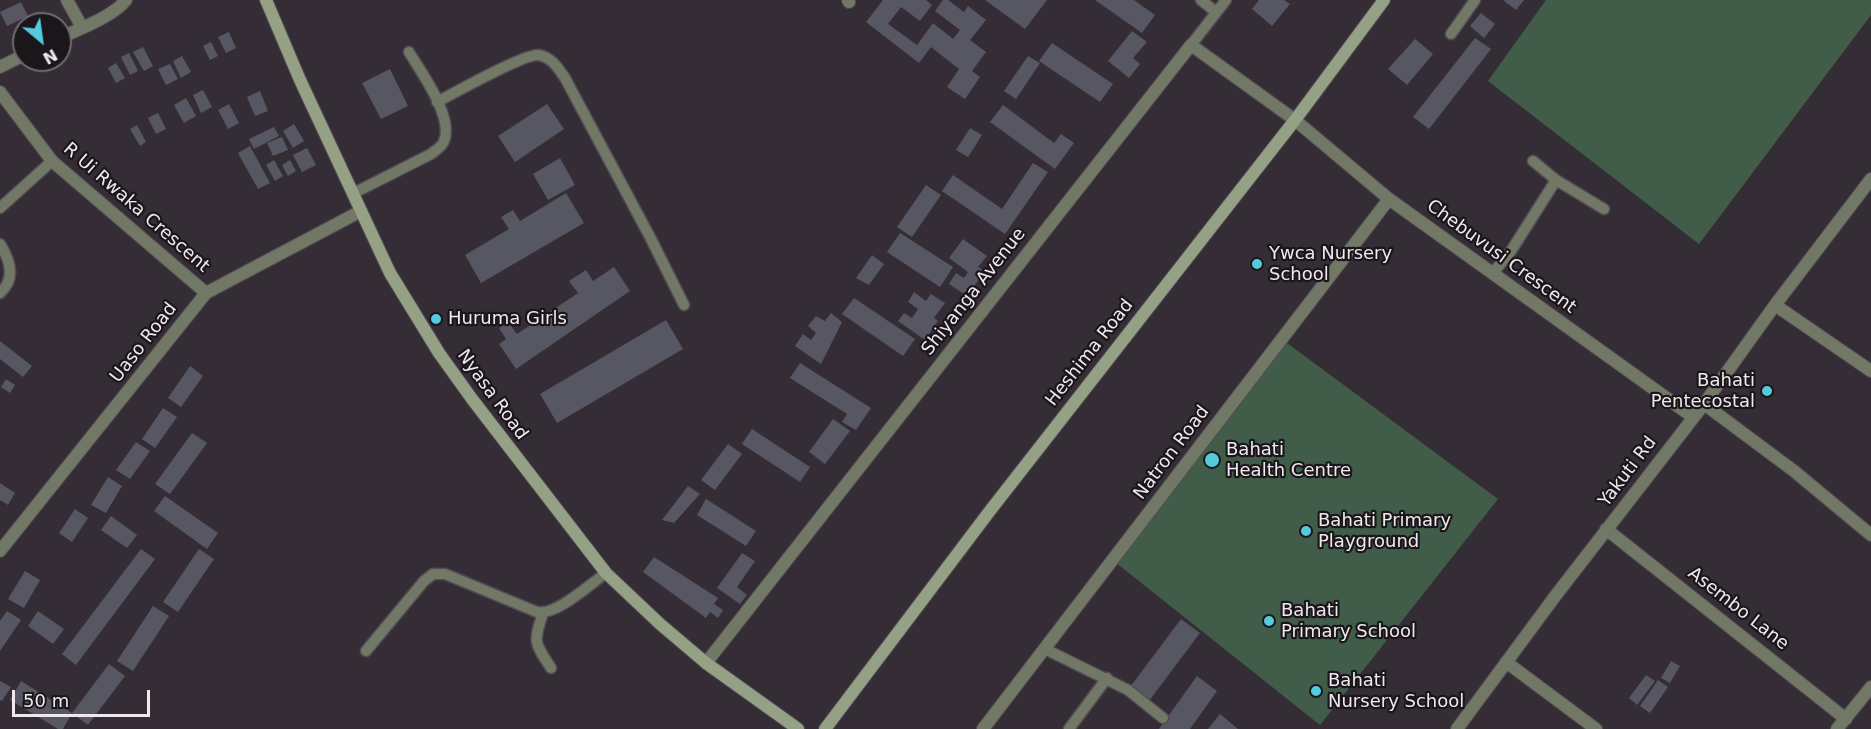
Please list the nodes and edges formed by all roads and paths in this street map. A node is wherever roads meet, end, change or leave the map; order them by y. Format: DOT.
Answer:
graph roads {
  1 [pos="67,0"];
  2 [pos="126,0"];
  3 [pos="266,0"];
  4 [pos="1201,0"];
  5 [pos="1226,0"];
  6 [pos="1384,0"];
  7 [pos="1468,2"];
  8 [pos="1216,12"];
  9 [pos="82,27"];
  10 [pos="72,32"];
  11 [pos="1451,34"];
  12 [pos="1191,45"];
  13 [pos="409,51"];
  14 [pos="0,92"];
  15 [pos="437,102"];
  16 [pos="1295,120"];
  17 [pos="52,161"];
  18 [pos="1533,161"];
  19 [pos="1871,179"];
  20 [pos="1556,180"];
  21 [pos="354,193"];
  22 [pos="1389,199"];
  23 [pos="0,208"];
  24 [pos="1604,209"];
  25 [pos="361,211"];
  26 [pos="0,244"];
  27 [pos="1493,273"];
  28 [pos="0,293"];
  29 [pos="207,293"];
  30 [pos="1775,305"];
  31 [pos="684,306"];
  32 [pos="1871,371"];
  33 [pos="1704,404"];
  34 [pos="1692,417"];
  35 [pos="1606,529"];
  36 [pos="1871,535"];
  37 [pos="0,551"];
  38 [pos="606,573"];
  39 [pos="543,613"];
  40 [pos="1045,649"];
  41 [pos="366,651"];
  42 [pos="1506,662"];
  43 [pos="706,663"];
  44 [pos="551,668"];
  45 [pos="1107,678"];
  46 [pos="1871,687"];
  47 [pos="1163,718"];
  48 [pos="1842,724"];
  49 [pos="830,727"];
  50 [pos="798,729"];
  51 [pos="983,729"];
  52 [pos="1069,729"];
  53 [pos="1457,729"];
  54 [pos="1596,729"];
  1 -- 9 [label="street"];
  2 -- 9 [label="street"];
  3 -- 21 [label="street, Nyasa Road"];
  4 -- 8 [label="lane"];
  5 -- 8 [label="lane"];
  6 -- 16 [label="street, Heshima Road"];
  7 -- 11 [label="lane"];
  8 -- 12 [label="lane"];
  9 -- 10 [label="street"];
  12 -- 16 [label="street"];
  12 -- 43 [label="street, Shiyanga Avenue"];
  13 -- 15 [label="lane"];
  14 -- 17 [label="street, R Ui Rwaka Crescent"];
  15 -- 21 [label="lane"];
  15 -- 31 [label="lane"];
  16 -- 22 [label="street, Chebuvusi Crescent"];
  16 -- 49 [label="street, Heshima Road"];
  17 -- 23 [label="lane"];
  17 -- 29 [label="street, R Ui Rwaka Crescent"];
  18 -- 20 [label="lane"];
  19 -- 30 [label="street, Yakuti Rd"];
  20 -- 24 [label="lane"];
  20 -- 27 [label="lane"];
  21 -- 25 [label="street, Nyasa Road"];
  22 -- 27 [label="street, Chebuvusi Crescent"];
  22 -- 40 [label="street, Natron Road"];
  25 -- 29 [label="street, Uaso Road"];
  25 -- 38 [label="street, Nyasa Road"];
  26 -- 28 [label="lane"];
  27 -- 34 [label="street, Chebuvusi Crescent"];
  29 -- 37 [label="street, Uaso Road"];
  30 -- 32 [label="street"];
  30 -- 33 [label="street, Yakuti Rd"];
  33 -- 34 [label="street, Yakuti Rd"];
  33 -- 36 [label="street"];
  34 -- 35 [label="street, Yakuti Rd"];
  35 -- 42 [label="street, Yakuti Rd"];
  35 -- 48 [label="street, Asembo Lane"];
  38 -- 39 [label="lane"];
  38 -- 43 [label="street, Nyasa Road"];
  39 -- 41 [label="lane"];
  39 -- 44 [label="lane"];
  40 -- 45 [label="lane"];
  40 -- 51 [label="street, Natron Road"];
  42 -- 53 [label="street, Yakuti Rd"];
  42 -- 54 [label="street"];
  43 -- 50 [label="street, Nyasa Road"];
  45 -- 47 [label="lane"];
  45 -- 52 [label="lane"];
  46 -- 48 [label="street"];
}
